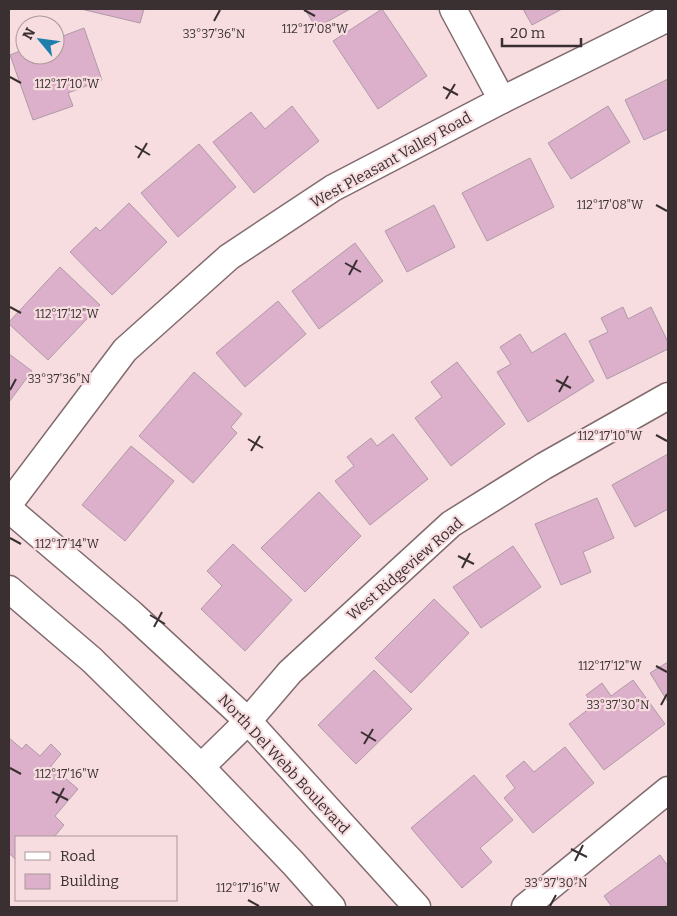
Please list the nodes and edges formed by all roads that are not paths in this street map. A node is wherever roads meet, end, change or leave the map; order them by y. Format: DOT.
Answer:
graph roads {
  1 [pos="452,9"];
  2 [pos="668,18"];
  3 [pos="502,100"];
  4 [pos="668,396"];
  5 [pos="9,504"];
  6 [pos="9,509"];
  7 [pos="9,589"];
  8 [pos="248,720"];
  9 [pos="201,767"];
  10 [pos="668,790"];
  11 [pos="332,907"];
  12 [pos="417,907"];
  13 [pos="525,907"];
  1 -- 3 [label="street"];
  2 -- 3 [label="street, West Pleasant Valley Road"];
  3 -- 5 [label="street, West Pleasant Valley Road"];
  4 -- 8 [label="street, West Ridgeview Road"];
  6 -- 8 [label="street, North Del Webb Boulevard"];
  7 -- 9 [label="street"];
  8 -- 9 [label="street, West Ridgeview Road"];
  8 -- 12 [label="street, North Del Webb Boulevard"];
  9 -- 11 [label="street"];
  10 -- 13 [label="street"];
}
